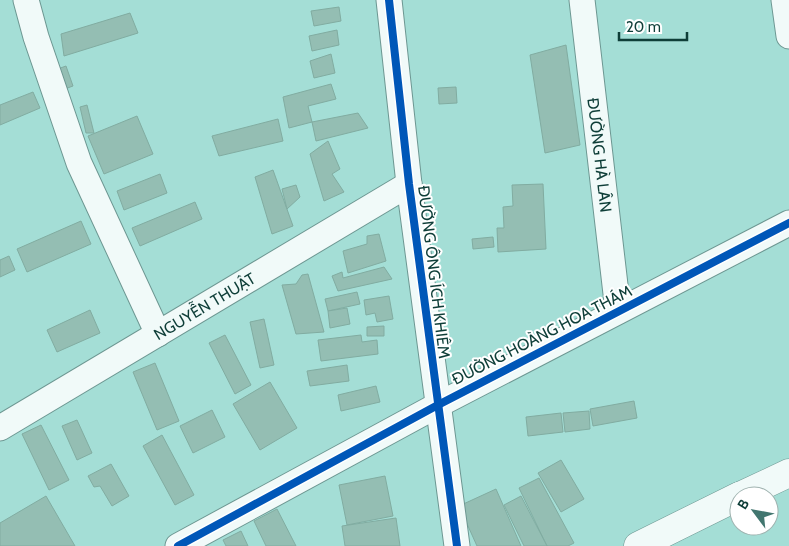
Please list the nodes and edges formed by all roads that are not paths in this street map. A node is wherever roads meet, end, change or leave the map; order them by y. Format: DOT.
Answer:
graph roads {
  1 [pos="26,0"];
  2 [pos="389,0"];
  3 [pos="582,0"];
  4 [pos="784,0"];
  5 [pos="789,36"];
  6 [pos="409,184"];
  7 [pos="789,223"];
  8 [pos="618,311"];
  9 [pos="158,334"];
  10 [pos="436,406"];
  11 [pos="0,428"];
  12 [pos="789,473"];
  13 [pos="761,486"];
  14 [pos="729,501"];
  15 [pos="178,546"];
  16 [pos="457,546"];
  17 [pos="638,546"];
  1 -- 9 [label="street"];
  2 -- 6 [label="street, ĐƯỜNG ÔNG ÍCH KHIÊM"];
  3 -- 8 [label="street, ĐƯỜNG HÀ LÂN"];
  4 -- 5 [label="street"];
  6 -- 9 [label="street, NGUYỄN THUẬT"];
  6 -- 10 [label="street, ĐƯỜNG ÔNG ÍCH KHIÊM"];
  7 -- 8 [label="street, ĐƯỜNG HOÀNG HOA THÁM"];
  8 -- 10 [label="street, ĐƯỜNG HOÀNG HOA THÁM"];
  9 -- 11 [label="street, NGUYỄN THUẬT"];
  10 -- 15 [label="street, ĐƯỜNG HOÀNG HOA THÁM"];
  10 -- 16 [label="street, ĐƯỜNG ÔNG ÍCH KHIÊM"];
  12 -- 13 [label="street"];
  14 -- 17 [label="street"];
}
